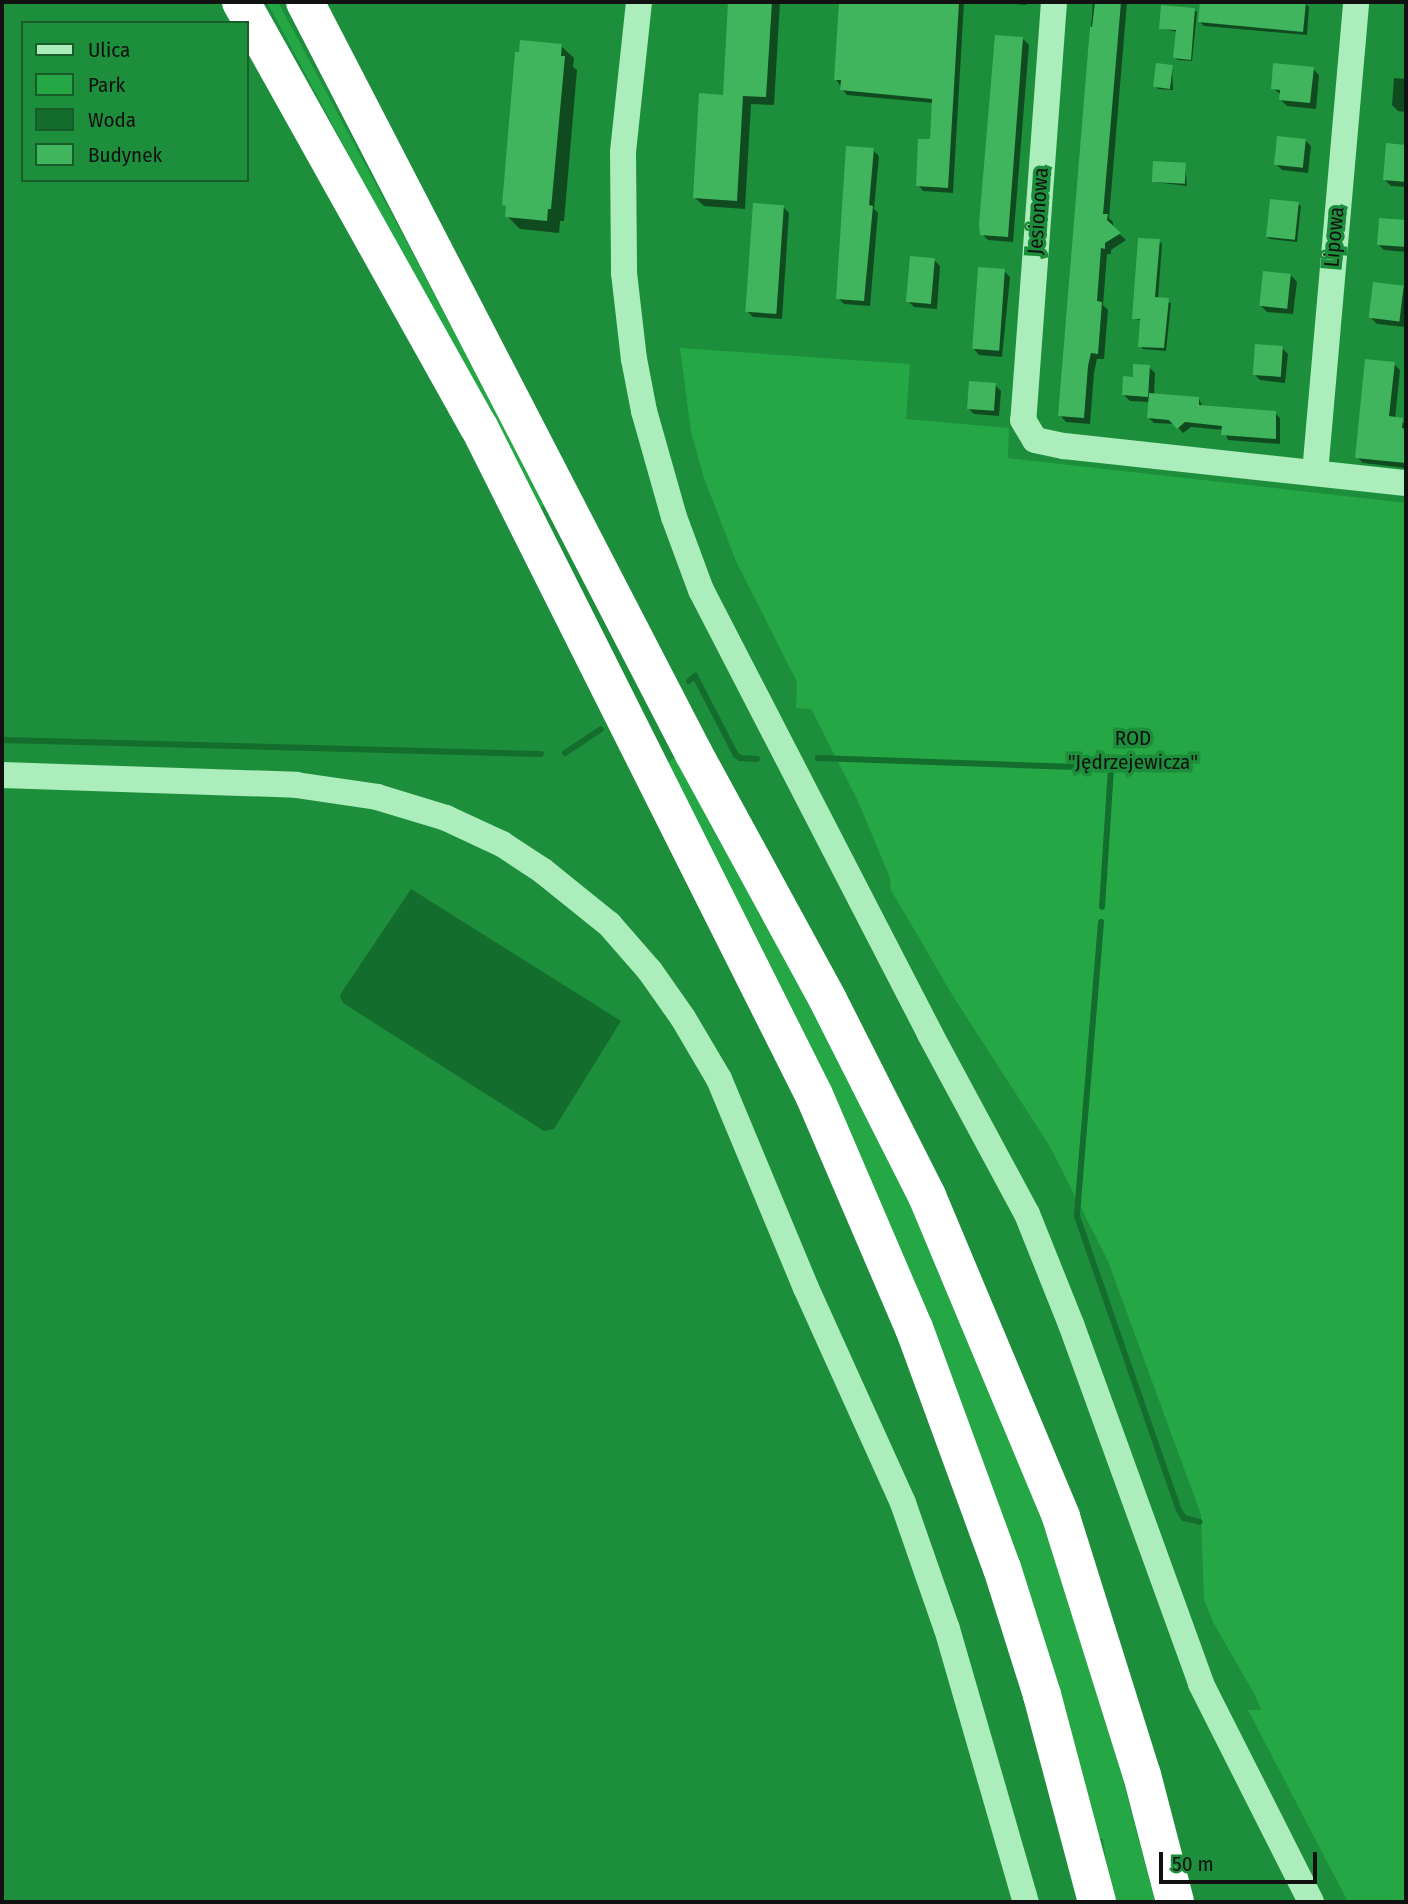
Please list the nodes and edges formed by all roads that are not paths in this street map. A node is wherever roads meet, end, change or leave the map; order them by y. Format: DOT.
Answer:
graph roads {
  1 [pos="240,2"];
  2 [pos="306,2"];
  3 [pos="639,2"];
  4 [pos="1054,2"];
  5 [pos="1356,2"];
  6 [pos="1315,473"];
  7 [pos="1406,483"];
  8 [pos="2,775"];
  9 [pos="1026,1902"];
  10 [pos="1097,1902"];
  11 [pos="1174,1902"];
  12 [pos="1311,1902"];
  1 -- 10 [label="highway"];
  2 -- 11 [label="highway"];
  3 -- 12 [label="street"];
  4 -- 6 [label="street, Jesionowa"];
  5 -- 6 [label="street, Lipowa"];
  6 -- 7 [label="street"];
  8 -- 9 [label="street"];
}
